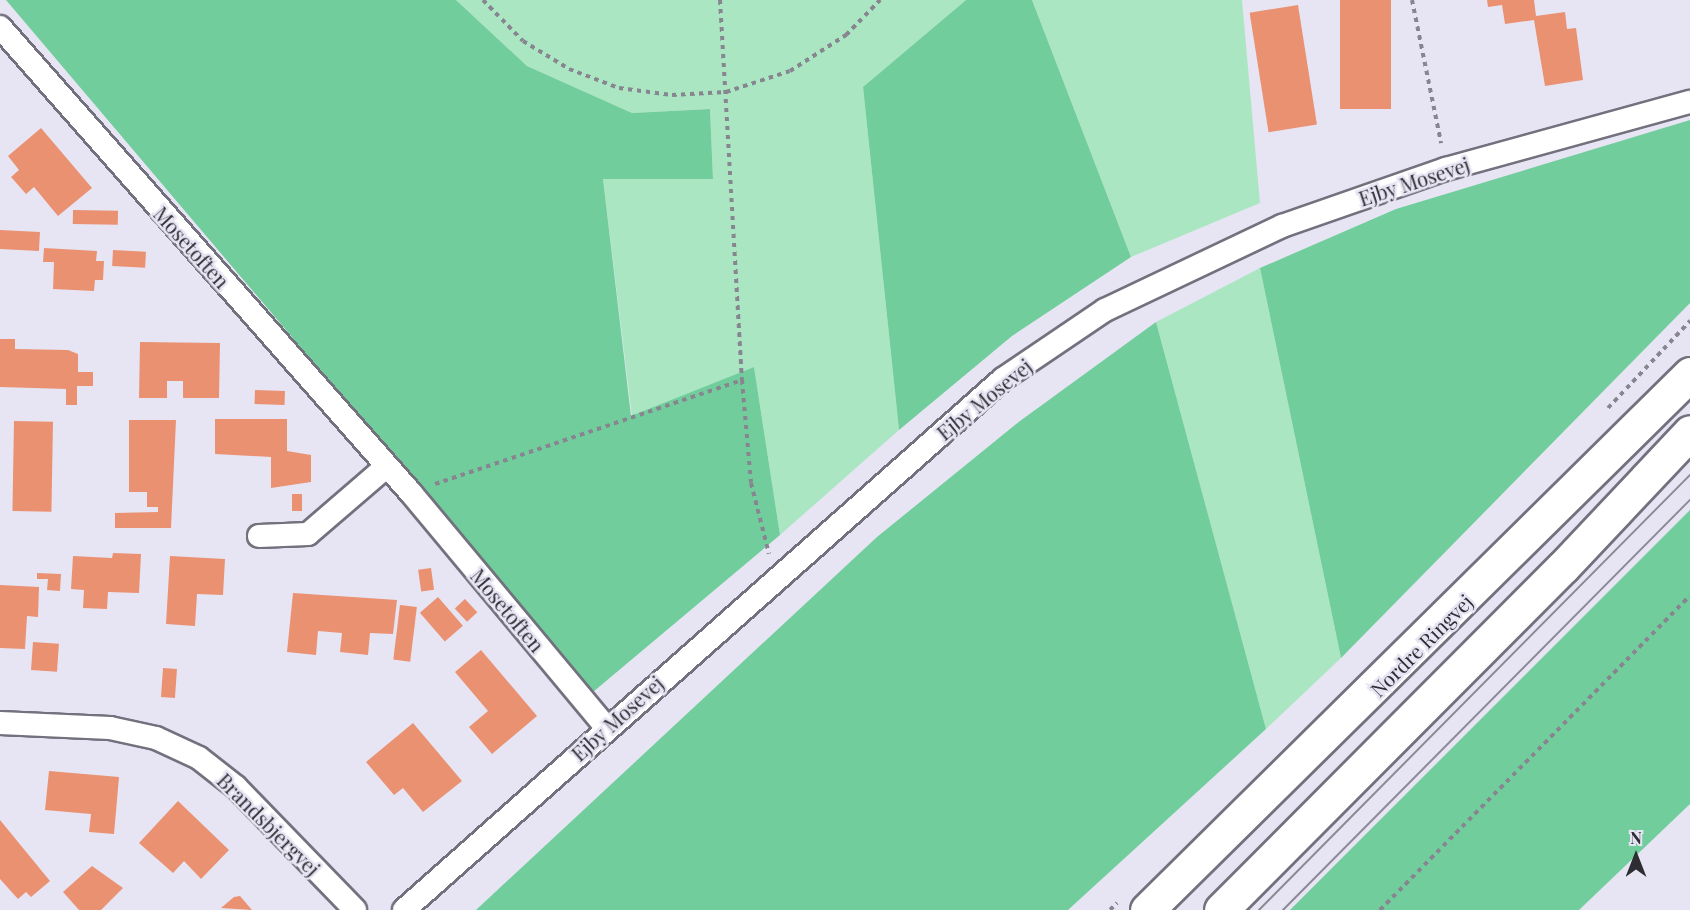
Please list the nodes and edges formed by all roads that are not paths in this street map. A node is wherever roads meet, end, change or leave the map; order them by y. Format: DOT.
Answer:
graph roads {
  1 [pos="0,27"];
  2 [pos="1690,102"];
  3 [pos="1690,374"];
  4 [pos="1690,432"];
  5 [pos="387,466"];
  6 [pos="259,536"];
  7 [pos="0,723"];
  8 [pos="606,727"];
  9 [pos="355,910"];
  10 [pos="404,910"];
  11 [pos="1147,910"];
  12 [pos="1221,910"];
  1 -- 5 [label="street, Mosetoften"];
  2 -- 8 [label="street, Ejby Mosevej"];
  3 -- 11 [label="main road, Nordre Ringvej"];
  4 -- 12 [label="main road"];
  5 -- 6 [label="street"];
  5 -- 8 [label="street, Mosetoften"];
  7 -- 9 [label="street, Brandsbjergvej"];
  8 -- 10 [label="street, Ejby Mosevej"];
}
